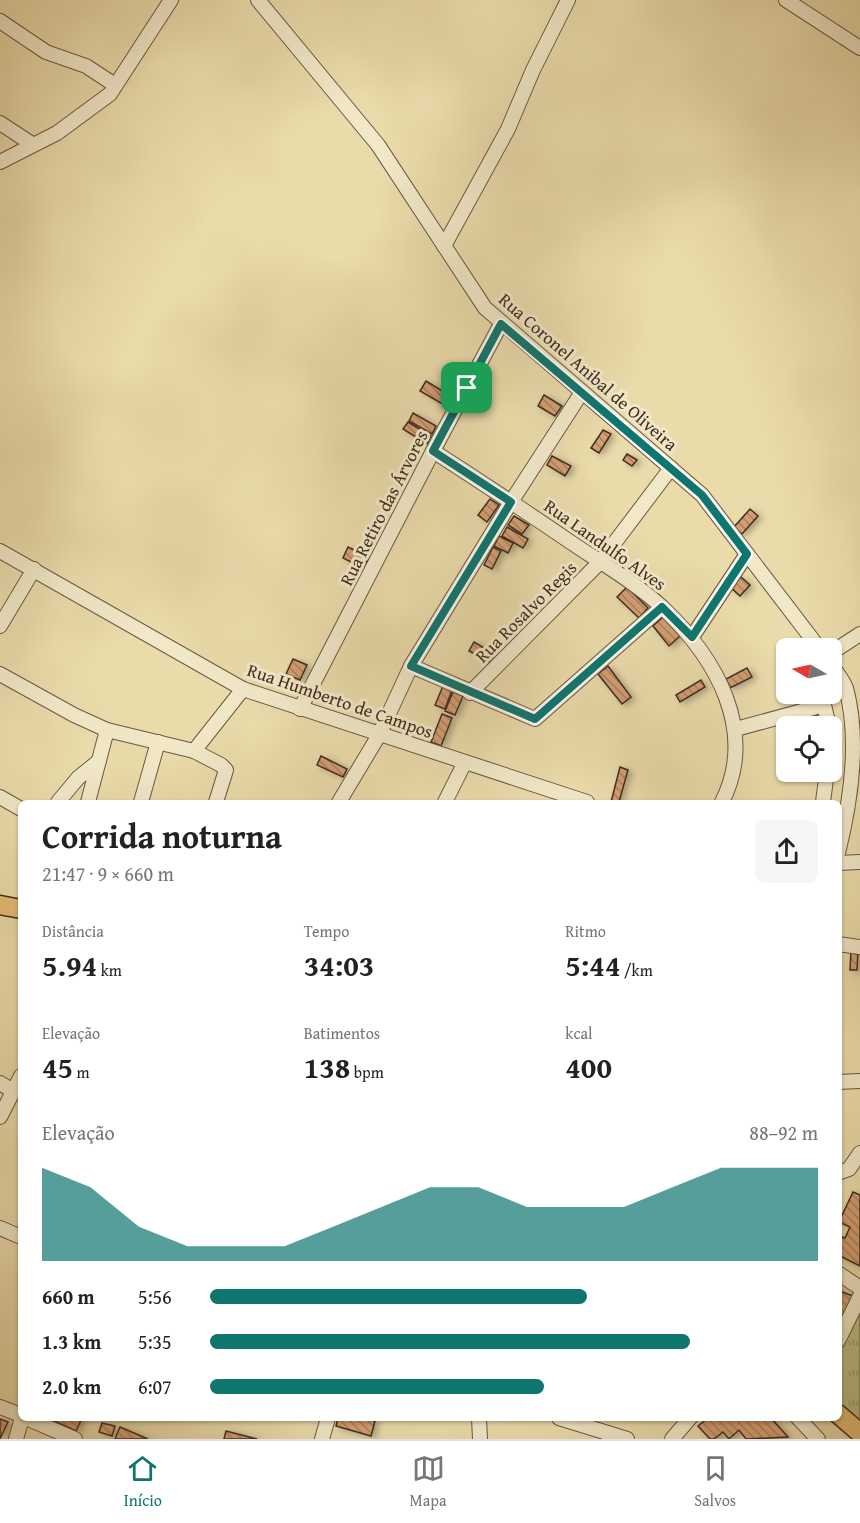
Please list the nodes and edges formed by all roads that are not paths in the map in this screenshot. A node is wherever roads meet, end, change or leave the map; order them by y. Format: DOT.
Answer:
graph roads {
  1 [pos="171,0"];
  2 [pos="258,0"];
  3 [pos="567,0"];
  4 [pos="786,0"];
  5 [pos="0,21"];
  6 [pos="860,48"];
  7 [pos="115,86"];
  8 [pos="0,123"];
  9 [pos="32,144"];
  10 [pos="0,162"];
  11 [pos="444,246"];
  12 [pos="501,324"];
  13 [pos="582,392"];
  14 [pos="433,451"];
  15 [pos="671,468"];
  16 [pos="511,502"];
  17 [pos="0,550"];
  18 [pos="747,554"];
  19 [pos="600,562"];
  20 [pos="34,569"];
  21 [pos="662,607"];
  22 [pos="0,626"];
  23 [pos="860,634"];
  24 [pos="692,637"];
  25 [pos="811,638"];
  26 [pos="842,646"];
  27 [pos="411,666"];
  28 [pos="0,674"];
  29 [pos="842,682"];
  30 [pos="243,688"];
  31 [pos="470,693"];
  32 [pos="809,704"];
  33 [pos="300,709"];
  34 [pos="736,729"];
  35 [pos="107,730"];
  36 [pos="379,735"];
  37 [pos="158,742"];
  38 [pos="194,751"];
  39 [pos="99,761"];
  40 [pos="465,762"];
  41 [pos="826,782"];
  42 [pos="0,797"];
  43 [pos="60,800"];
  44 [pos="89,800"];
  45 [pos="142,800"];
  46 [pos="217,800"];
  47 [pos="340,800"];
  48 [pos="446,800"];
  49 [pos="581,800"];
  50 [pos="723,800"];
  51 [pos="823,800"];
  52 [pos="18,807"];
  53 [pos="842,837"];
  54 [pos="860,862"];
  55 [pos="842,863"];
  56 [pos="0,896"];
  57 [pos="18,899"];
  58 [pos="0,905"];
  59 [pos="18,908"];
  60 [pos="842,945"];
  61 [pos="860,947"];
  62 [pos="860,1081"];
  63 [pos="18,1082"];
  64 [pos="842,1082"];
  65 [pos="0,1083"];
  66 [pos="14,1090"];
  67 [pos="0,1117"];
  68 [pos="860,1153"];
  69 [pos="842,1172"];
  70 [pos="0,1228"];
  71 [pos="18,1236"];
  72 [pos="842,1276"];
  73 [pos="860,1288"];
  74 [pos="860,1296"];
  75 [pos="842,1333"];
  76 [pos="0,1407"];
  77 [pos="18,1415"];
  78 [pos="842,1417"];
  79 [pos="22,1421"];
  80 [pos="32,1421"];
  81 [pos="327,1421"];
  82 [pos="479,1421"];
  83 [pos="569,1421"];
  84 [pos="680,1421"];
  85 [pos="687,1421"];
  86 [pos="801,1421"];
  87 [pos="860,1433"];
  88 [pos="16,1439"];
  89 [pos="75,1439"];
  90 [pos="322,1439"];
  91 [pos="480,1439"];
  92 [pos="627,1439"];
  93 [pos="672,1439"];
  94 [pos="818,1439"];
  1 -- 7 [label="street"];
  2 -- 11 [label="street, Rua Coronel Anibal de Oliveira"];
  3 -- 11 [label="street"];
  4 -- 6 [label="street"];
  5 -- 7 [label="street"];
  7 -- 9 [label="street"];
  8 -- 9 [label="street"];
  9 -- 10 [label="street"];
  11 -- 12 [label="street, Rua Coronel Anibal de Oliveira"];
  12 -- 13 [label="street, Rua Coronel Anibal de Oliveira"];
  12 -- 14 [label="street, Rua Retiro das Árvores"];
  13 -- 15 [label="street, Rua Coronel Anibal de Oliveira"];
  13 -- 16 [label="street"];
  14 -- 16 [label="street, Rua Landulfo Alves"];
  14 -- 33 [label="street, Rua Retiro das Árvores"];
  15 -- 18 [label="street, Rua Coronel Anibal de Oliveira"];
  15 -- 19 [label="street, Rua Rosalvo Regis"];
  16 -- 19 [label="street, Rua Landulfo Alves"];
  16 -- 27 [label="street"];
  17 -- 20 [label="street, Rua Humberto de Campos"];
  18 -- 24 [label="street"];
  18 -- 25 [label="street, Rua Coronel Anibal de Oliveira"];
  19 -- 21 [label="street, Rua Landulfo Alves"];
  19 -- 31 [label="street, Rua Rosalvo Regis"];
  20 -- 22 [label="street"];
  20 -- 30 [label="street, Rua Humberto de Campos"];
  21 -- 24 [label="street, Rua Landulfo Alves"];
  21 -- 31 [label="street"];
  23 -- 26 [label="street"];
  24 -- 34 [label="street, Rua Landulfo Alves"];
  27 -- 31 [label="street"];
  27 -- 36 [label="street"];
  28 -- 35 [label="street"];
  29 -- 53 [label="street"];
  30 -- 33 [label="street, Rua Humberto de Campos"];
  30 -- 38 [label="street"];
  32 -- 34 [label="street"];
  33 -- 36 [label="street, Rua Humberto de Campos"];
  34 -- 50 [label="street, Rua Landulfo Alves"];
  35 -- 37 [label="street"];
  35 -- 39 [label="street"];
  36 -- 40 [label="street, Rua Humberto de Campos"];
  36 -- 47 [label="street"];
  37 -- 38 [label="street"];
  37 -- 45 [label="street"];
  38 -- 46 [label="street"];
  39 -- 43 [label="street"];
  39 -- 44 [label="street"];
  40 -- 48 [label="street"];
  40 -- 49 [label="street, Rua Humberto de Campos"];
  41 -- 51 [label="street"];
  42 -- 52 [label="street"];
  54 -- 55 [label="street"];
  56 -- 57 [label="main road"];
  58 -- 59 [label="main road"];
  60 -- 61 [label="street"];
  62 -- 64 [label="street"];
  63 -- 66 [label="street"];
  65 -- 66 [label="street"];
  66 -- 67 [label="street"];
  68 -- 69 [label="street"];
  70 -- 71 [label="street"];
  72 -- 73 [label="street"];
  74 -- 75 [label="street"];
  76 -- 77 [label="street"];
  78 -- 87 [label="main road"];
  79 -- 88 [label="street"];
  80 -- 89 [label="street"];
  81 -- 90 [label="street"];
  82 -- 91 [label="street"];
  83 -- 92 [label="street"];
  84 -- 93 [label="street"];
  85 -- 93 [label="street"];
  86 -- 94 [label="street"];
}
